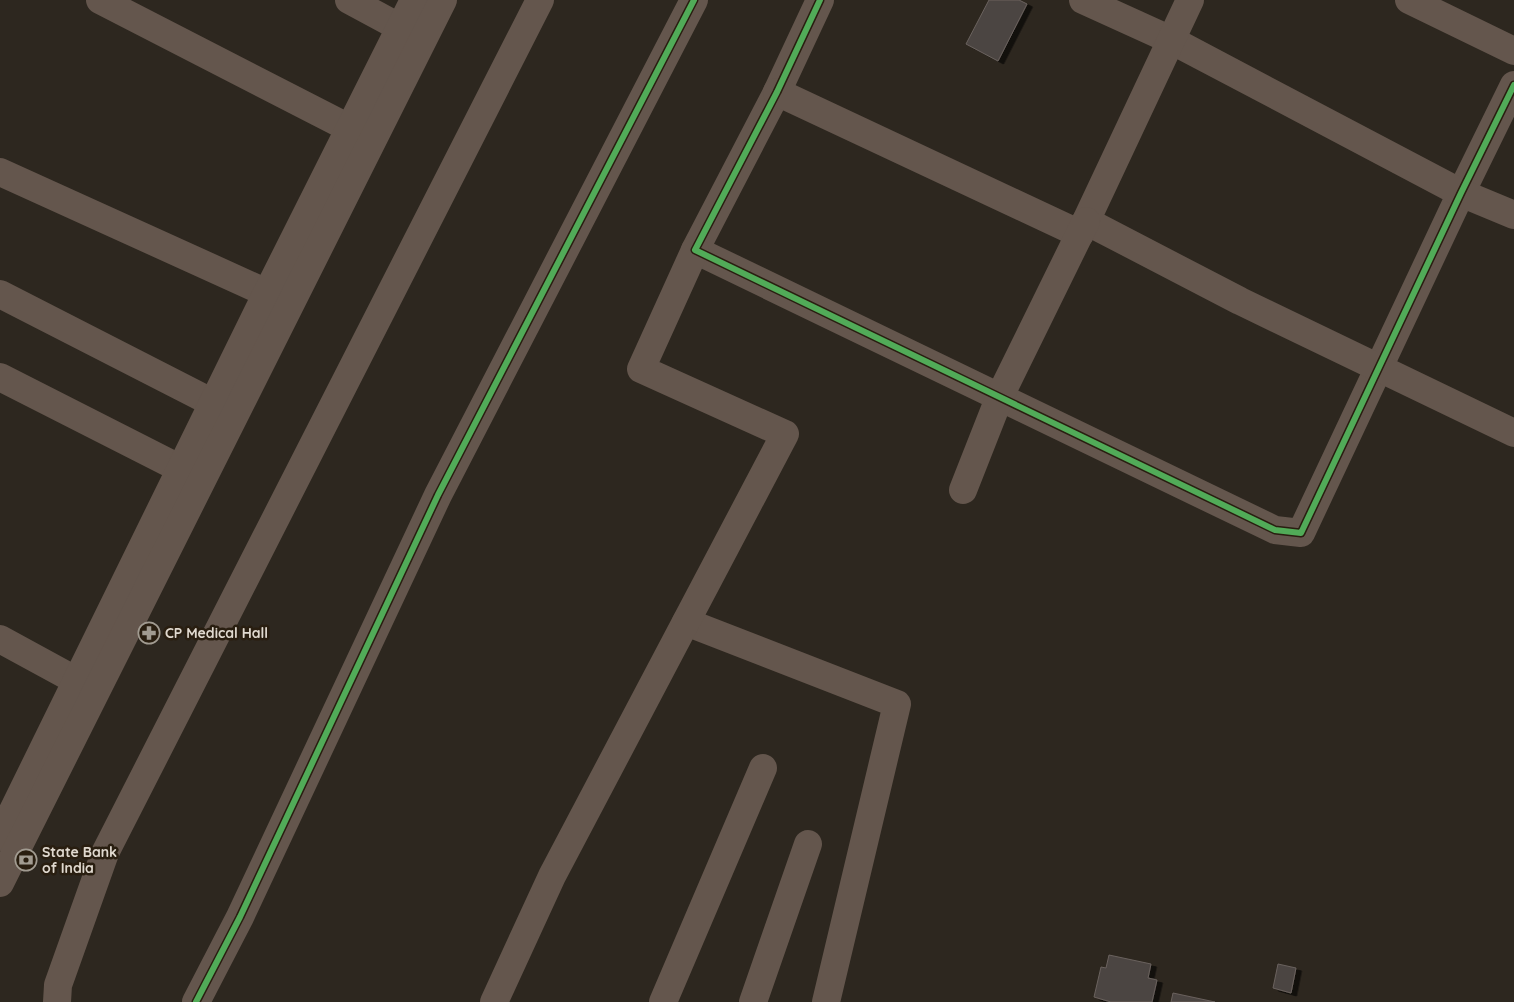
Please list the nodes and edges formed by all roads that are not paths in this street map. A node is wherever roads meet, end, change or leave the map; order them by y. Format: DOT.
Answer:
graph roads {
  1 [pos="100,0"];
  2 [pos="349,0"];
  3 [pos="414,0"];
  4 [pos="444,0"];
  5 [pos="540,0"];
  6 [pos="694,0"];
  7 [pos="820,0"];
  8 [pos="1084,0"];
  9 [pos="1190,0"];
  10 [pos="1409,0"];
  11 [pos="401,28"];
  12 [pos="1171,40"];
  13 [pos="1514,51"];
  14 [pos="1514,85"];
  15 [pos="777,92"];
  16 [pos="350,130"];
  17 [pos="0,172"];
  18 [pos="1461,192"];
  19 [pos="1514,215"];
  20 [pos="1083,227"];
  21 [pos="694,250"];
  22 [pos="267,293"];
  23 [pos="0,294"];
  24 [pos="1378,368"];
  25 [pos="0,377"];
  26 [pos="1000,396"];
  27 [pos="213,403"];
  28 [pos="1514,433"];
  29 [pos="181,469"];
  30 [pos="963,490"];
  31 [pos="686,622"];
  32 [pos="0,639"];
  33 [pos="77,681"];
  34 [pos="762,768"];
  35 [pos="0,837"];
  36 [pos="808,844"];
  37 [pos="0,883"];
  38 [pos="835,998"];
  39 [pos="57,1002"];
  40 [pos="196,1002"];
  41 [pos="494,1002"];
  42 [pos="663,1002"];
  43 [pos="753,1002"];
  1 -- 16 [label="street"];
  2 -- 11 [label="street"];
  3 -- 11 [label="street"];
  4 -- 37 [label="street"];
  5 -- 39 [label="street"];
  6 -- 40 [label="street"];
  7 -- 15 [label="street"];
  8 -- 12 [label="street"];
  9 -- 12 [label="street"];
  10 -- 13 [label="street"];
  11 -- 16 [label="street"];
  12 -- 18 [label="street"];
  12 -- 20 [label="street"];
  14 -- 18 [label="street"];
  15 -- 20 [label="street"];
  15 -- 21 [label="street"];
  16 -- 22 [label="street"];
  17 -- 22 [label="street"];
  18 -- 19 [label="street"];
  18 -- 24 [label="street"];
  20 -- 24 [label="street"];
  20 -- 26 [label="street"];
  21 -- 26 [label="street"];
  21 -- 31 [label="street"];
  22 -- 27 [label="street"];
  23 -- 27 [label="street"];
  24 -- 26 [label="street"];
  24 -- 28 [label="street"];
  25 -- 29 [label="street"];
  26 -- 30 [label="street"];
  27 -- 29 [label="street"];
  29 -- 33 [label="street"];
  31 -- 38 [label="street"];
  31 -- 41 [label="street"];
  32 -- 33 [label="street"];
  33 -- 35 [label="street"];
  34 -- 42 [label="street"];
  36 -- 43 [label="street"];
}
